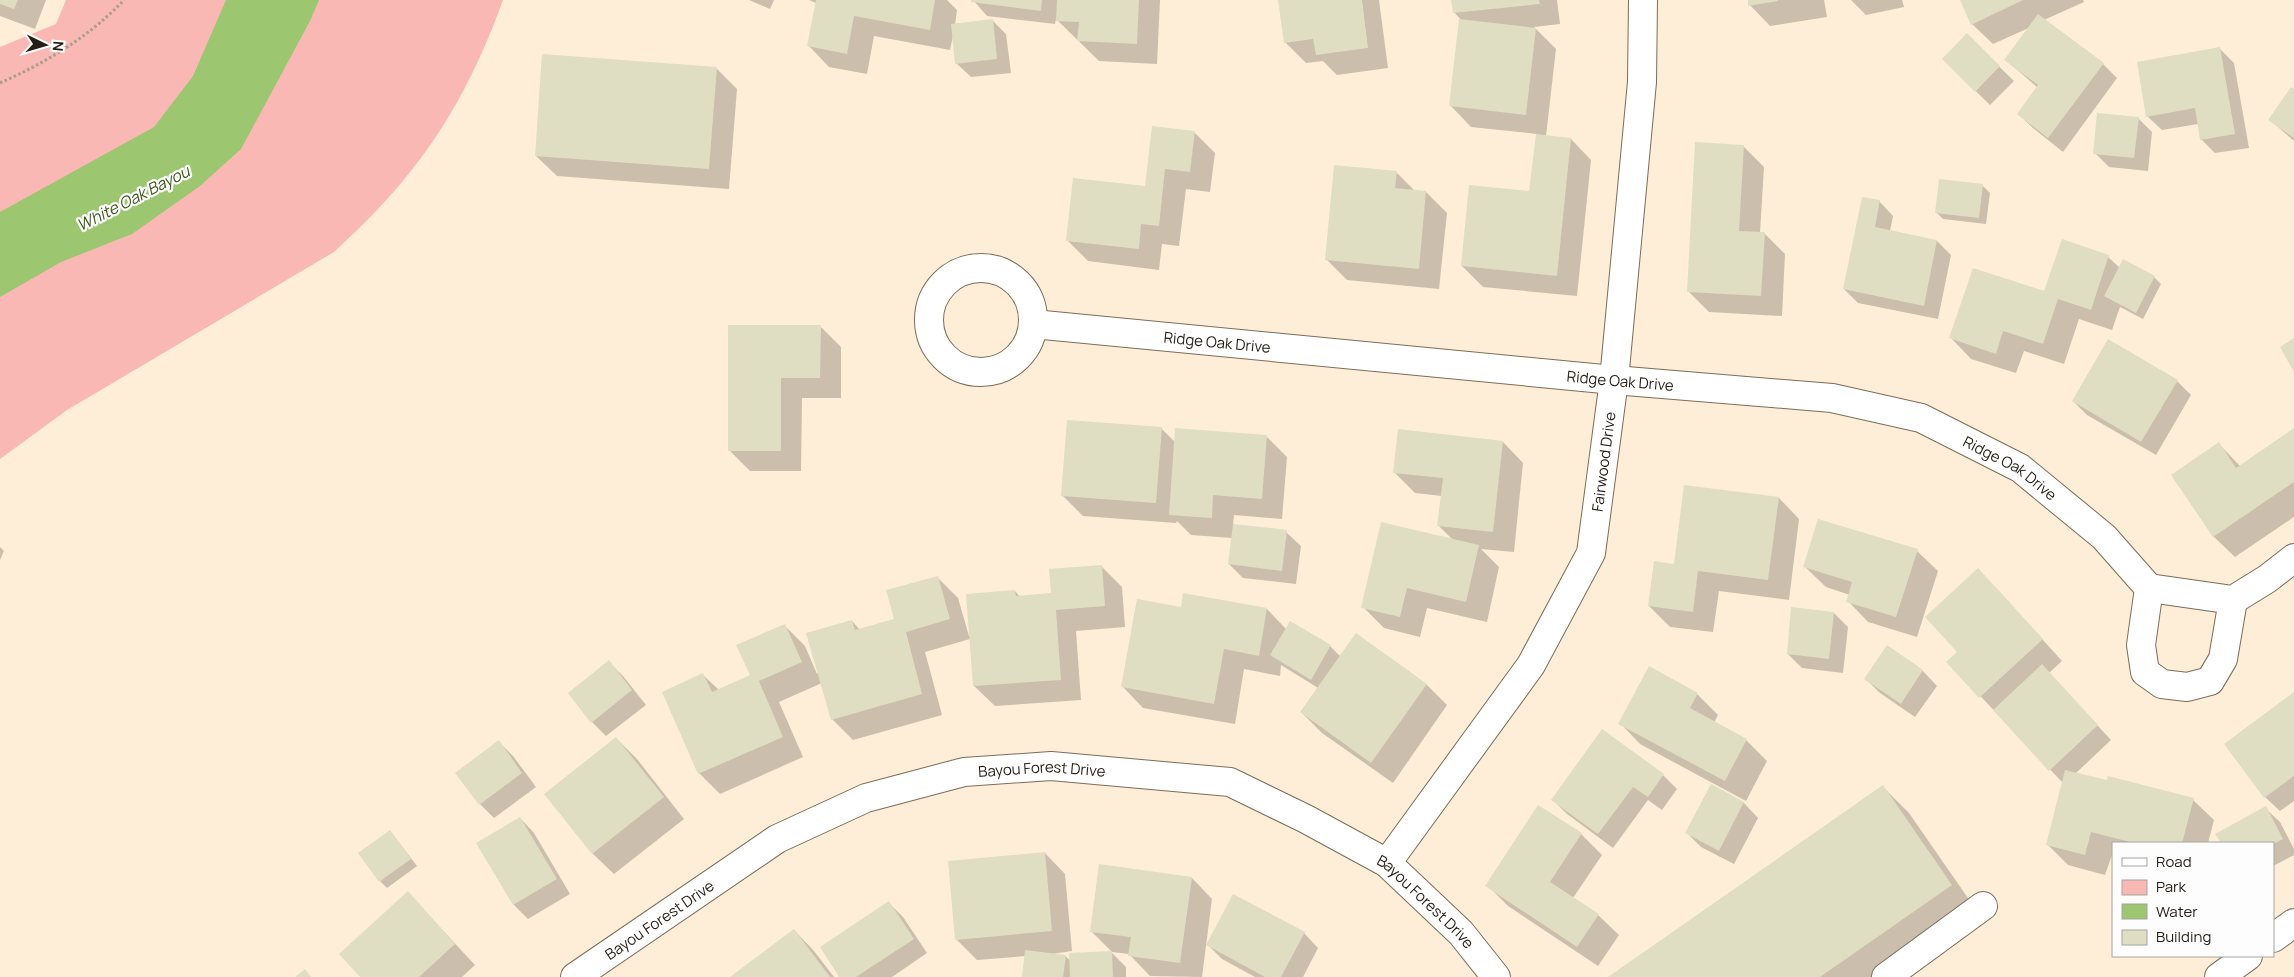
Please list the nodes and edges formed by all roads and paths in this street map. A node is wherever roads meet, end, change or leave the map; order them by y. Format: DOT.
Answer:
graph roads {
  1 [pos="124,0"];
  2 [pos="1643,0"];
  3 [pos="0,83"];
  4 [pos="1033,324"];
  5 [pos="1614,380"];
  6 [pos="2294,558"];
  7 [pos="2149,588"];
  8 [pos="2233,600"];
  9 [pos="1388,864"];
  10 [pos="1983,906"];
  11 [pos="2294,923"];
  12 [pos="2274,937"];
  13 [pos="2247,957"];
  14 [pos="2223,976"];
  15 [pos="575,977"];
  16 [pos="1496,977"];
  17 [pos="1886,977"];
  1 -- 3 [label="path"];
  2 -- 5 [label="street, Fairwood Drive"];
  4 -- 5 [label="street, Ridge Oak Drive"];
  5 -- 7 [label="street, Ridge Oak Drive"];
  5 -- 9 [label="street, Fairwood Drive"];
  6 -- 8 [label="street"];
  7 -- 8 [label="street"];
  7 -- 8 [label="street"];
  9 -- 15 [label="street, Bayou Forest Drive"];
  9 -- 16 [label="street, Bayou Forest Drive"];
  10 -- 17 [label="street"];
  11 -- 12 [label="street"];
  13 -- 14 [label="street"];
}
